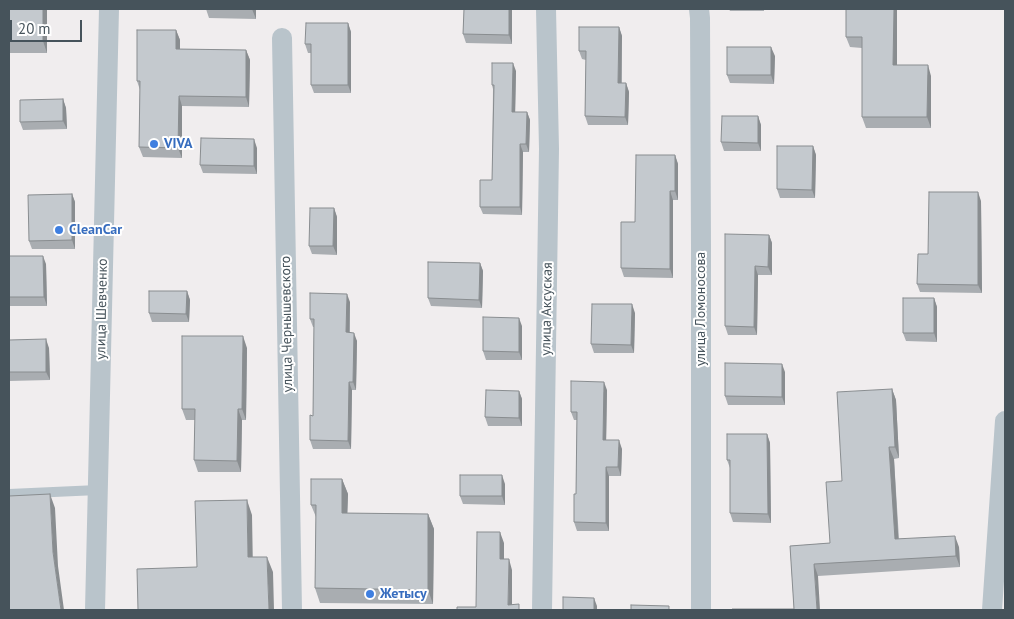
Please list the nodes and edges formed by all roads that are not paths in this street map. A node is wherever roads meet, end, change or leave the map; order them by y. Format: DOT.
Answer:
graph roads {
  1 [pos="109,9"];
  2 [pos="546,9"];
  3 [pos="699,9"];
  4 [pos="282,38"];
  5 [pos="1005,421"];
  6 [pos="98,490"];
  7 [pos="9,494"];
  8 [pos="95,610"];
  9 [pos="292,610"];
  10 [pos="542,610"];
  11 [pos="701,610"];
  12 [pos="992,610"];
  1 -- 6 [label="street, улица Шевченко"];
  2 -- 10 [label="street, улица Аксуская"];
  3 -- 11 [label="street, улица Ломоносова"];
  4 -- 9 [label="street, улица Чернышевского"];
  5 -- 12 [label="street"];
  6 -- 7 [label="lane"];
  6 -- 8 [label="street, улица Шевченко"];
}
